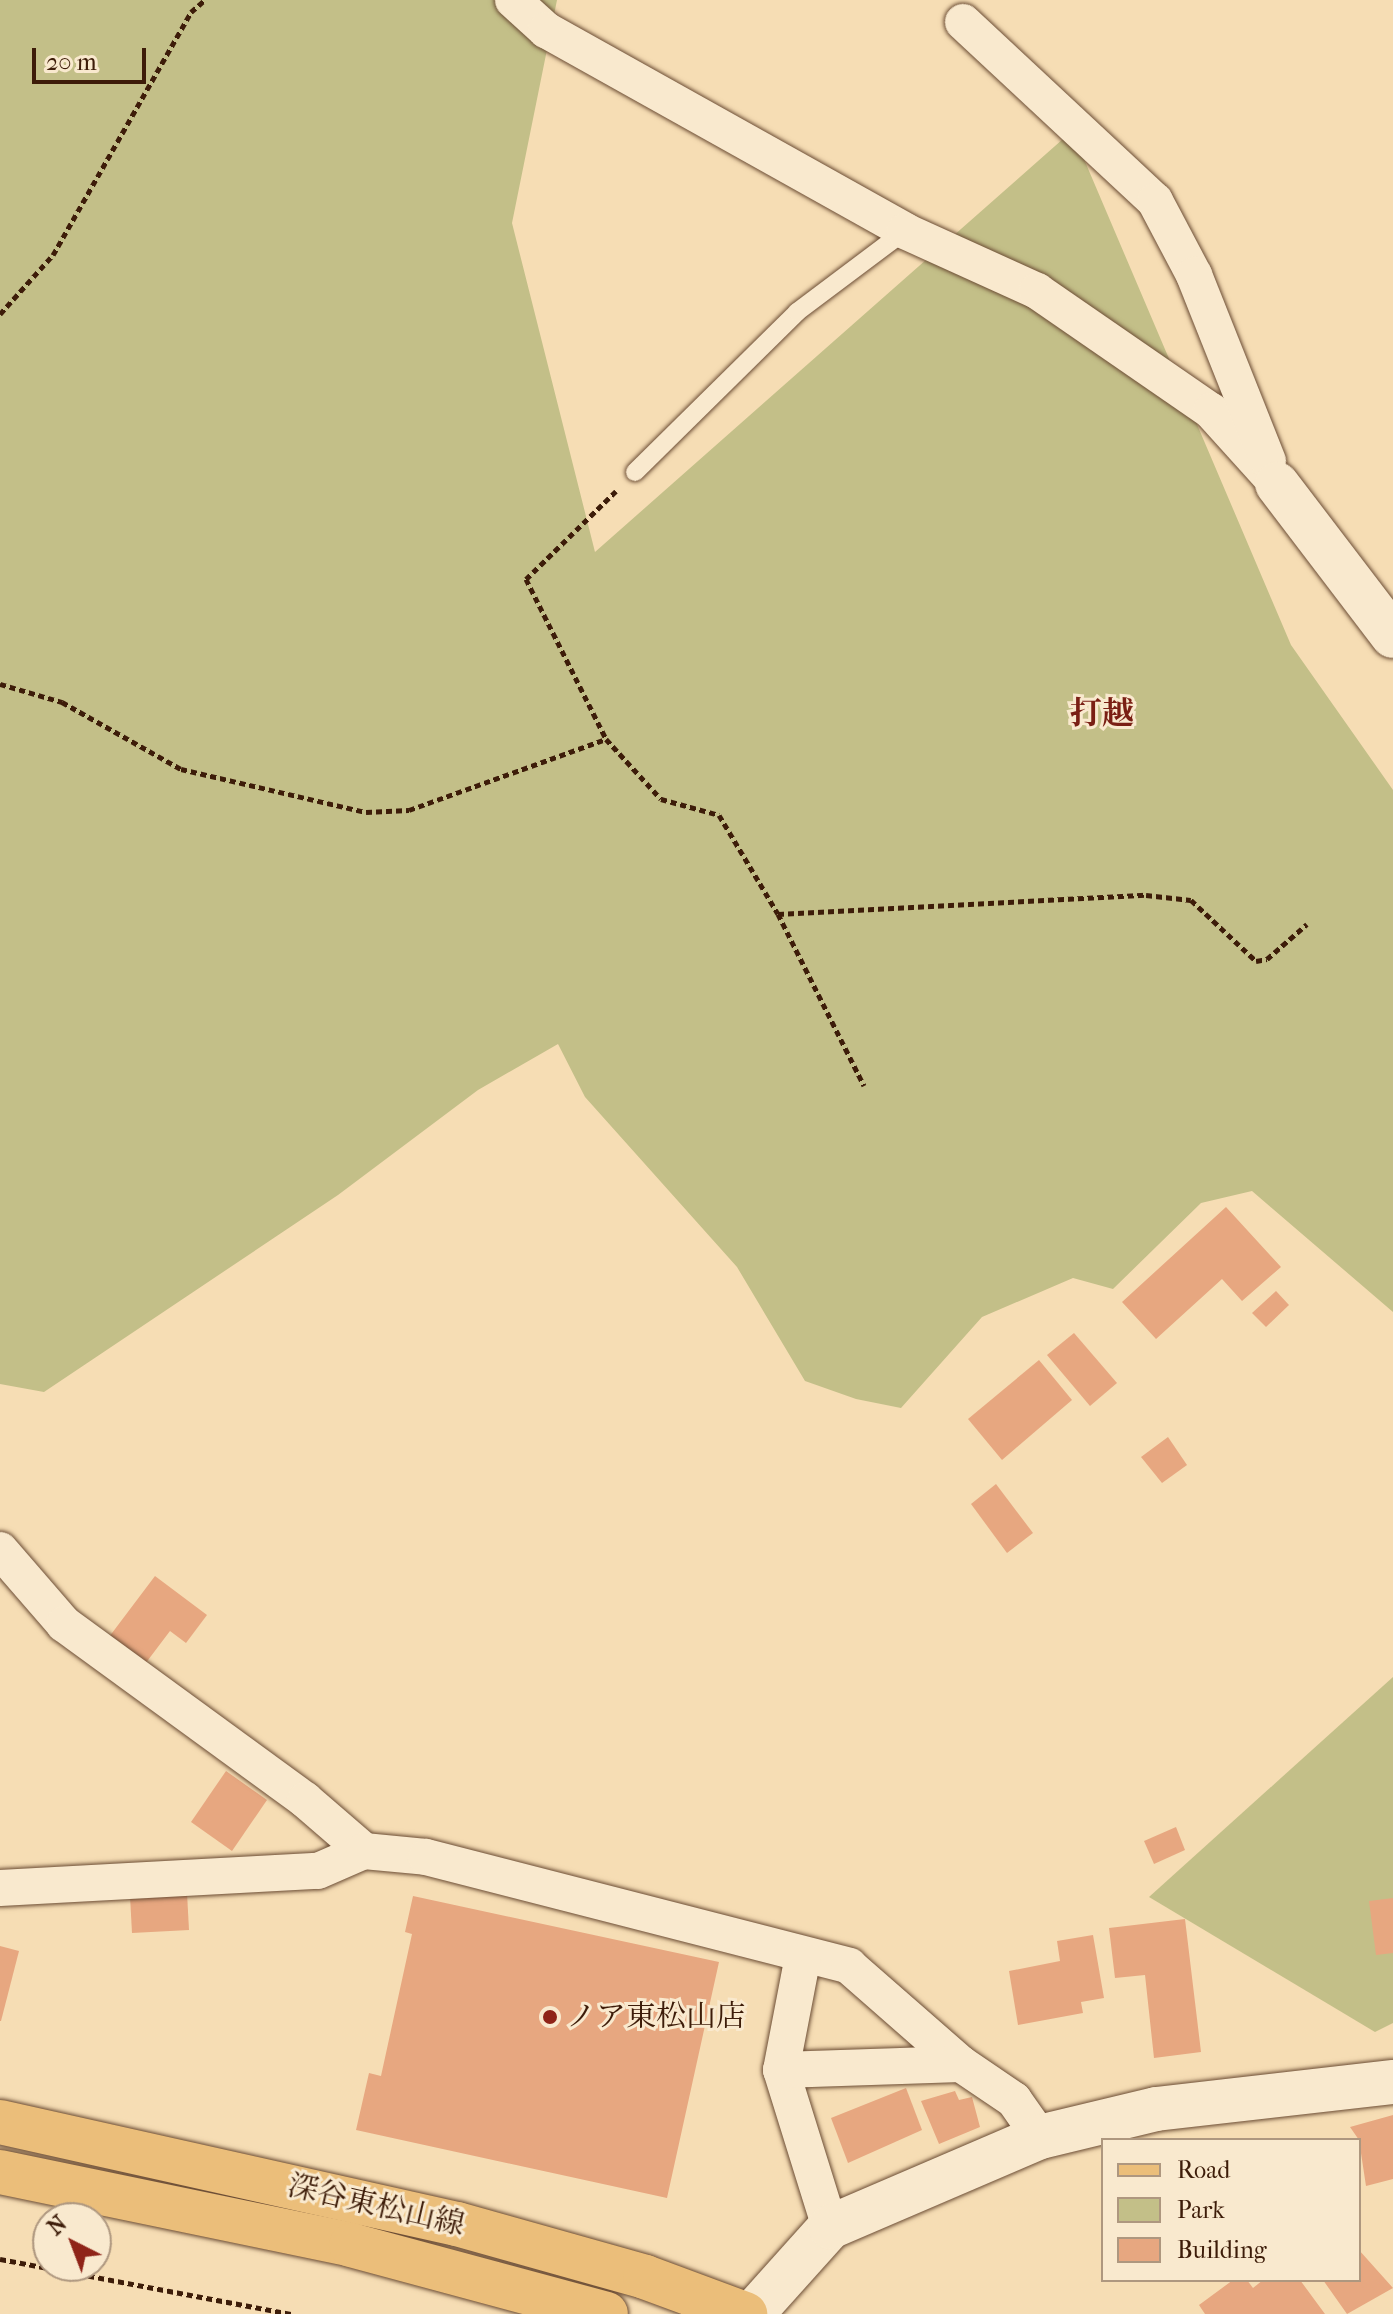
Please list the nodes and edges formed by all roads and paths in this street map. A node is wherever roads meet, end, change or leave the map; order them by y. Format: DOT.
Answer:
graph roads {
  1 [pos="205,0"];
  2 [pos="513,0"];
  3 [pos="963,22"];
  4 [pos="905,231"];
  5 [pos="0,314"];
  6 [pos="635,472"];
  7 [pos="1277,484"];
  8 [pos="1393,636"];
  9 [pos="0,684"];
  10 [pos="606,739"];
  11 [pos="778,914"];
  12 [pos="1307,924"];
  13 [pos="864,1086"];
  14 [pos="0,1550"];
  15 [pos="364,1851"];
  16 [pos="0,1888"];
  17 [pos="803,1956"];
  18 [pos="961,2064"];
  19 [pos="781,2070"];
  20 [pos="1393,2082"];
  21 [pos="0,2122"];
  22 [pos="1040,2137"];
  23 [pos="0,2172"];
  24 [pos="830,2227"];
  25 [pos="0,2259"];
  26 [pos="291,2314"];
  27 [pos="606,2314"];
  28 [pos="745,2314"];
  29 [pos="752,2314"];
  1 -- 5 [label="path"];
  2 -- 4 [label="street"];
  3 -- 7 [label="street"];
  4 -- 6 [label="lane"];
  4 -- 7 [label="street"];
  6 -- 10 [label="path"];
  7 -- 8 [label="street"];
  9 -- 10 [label="path"];
  10 -- 11 [label="path"];
  11 -- 12 [label="path"];
  11 -- 13 [label="path"];
  14 -- 15 [label="street"];
  15 -- 16 [label="street"];
  15 -- 17 [label="street"];
  17 -- 18 [label="street"];
  17 -- 19 [label="street"];
  18 -- 19 [label="street"];
  18 -- 22 [label="street"];
  19 -- 24 [label="street"];
  20 -- 22 [label="street"];
  21 -- 28 [label="main road, 深谷東松山線"];
  22 -- 24 [label="street"];
  23 -- 27 [label="main road, 深谷東松山線"];
  24 -- 29 [label="street"];
  25 -- 26 [label="path"];
}
